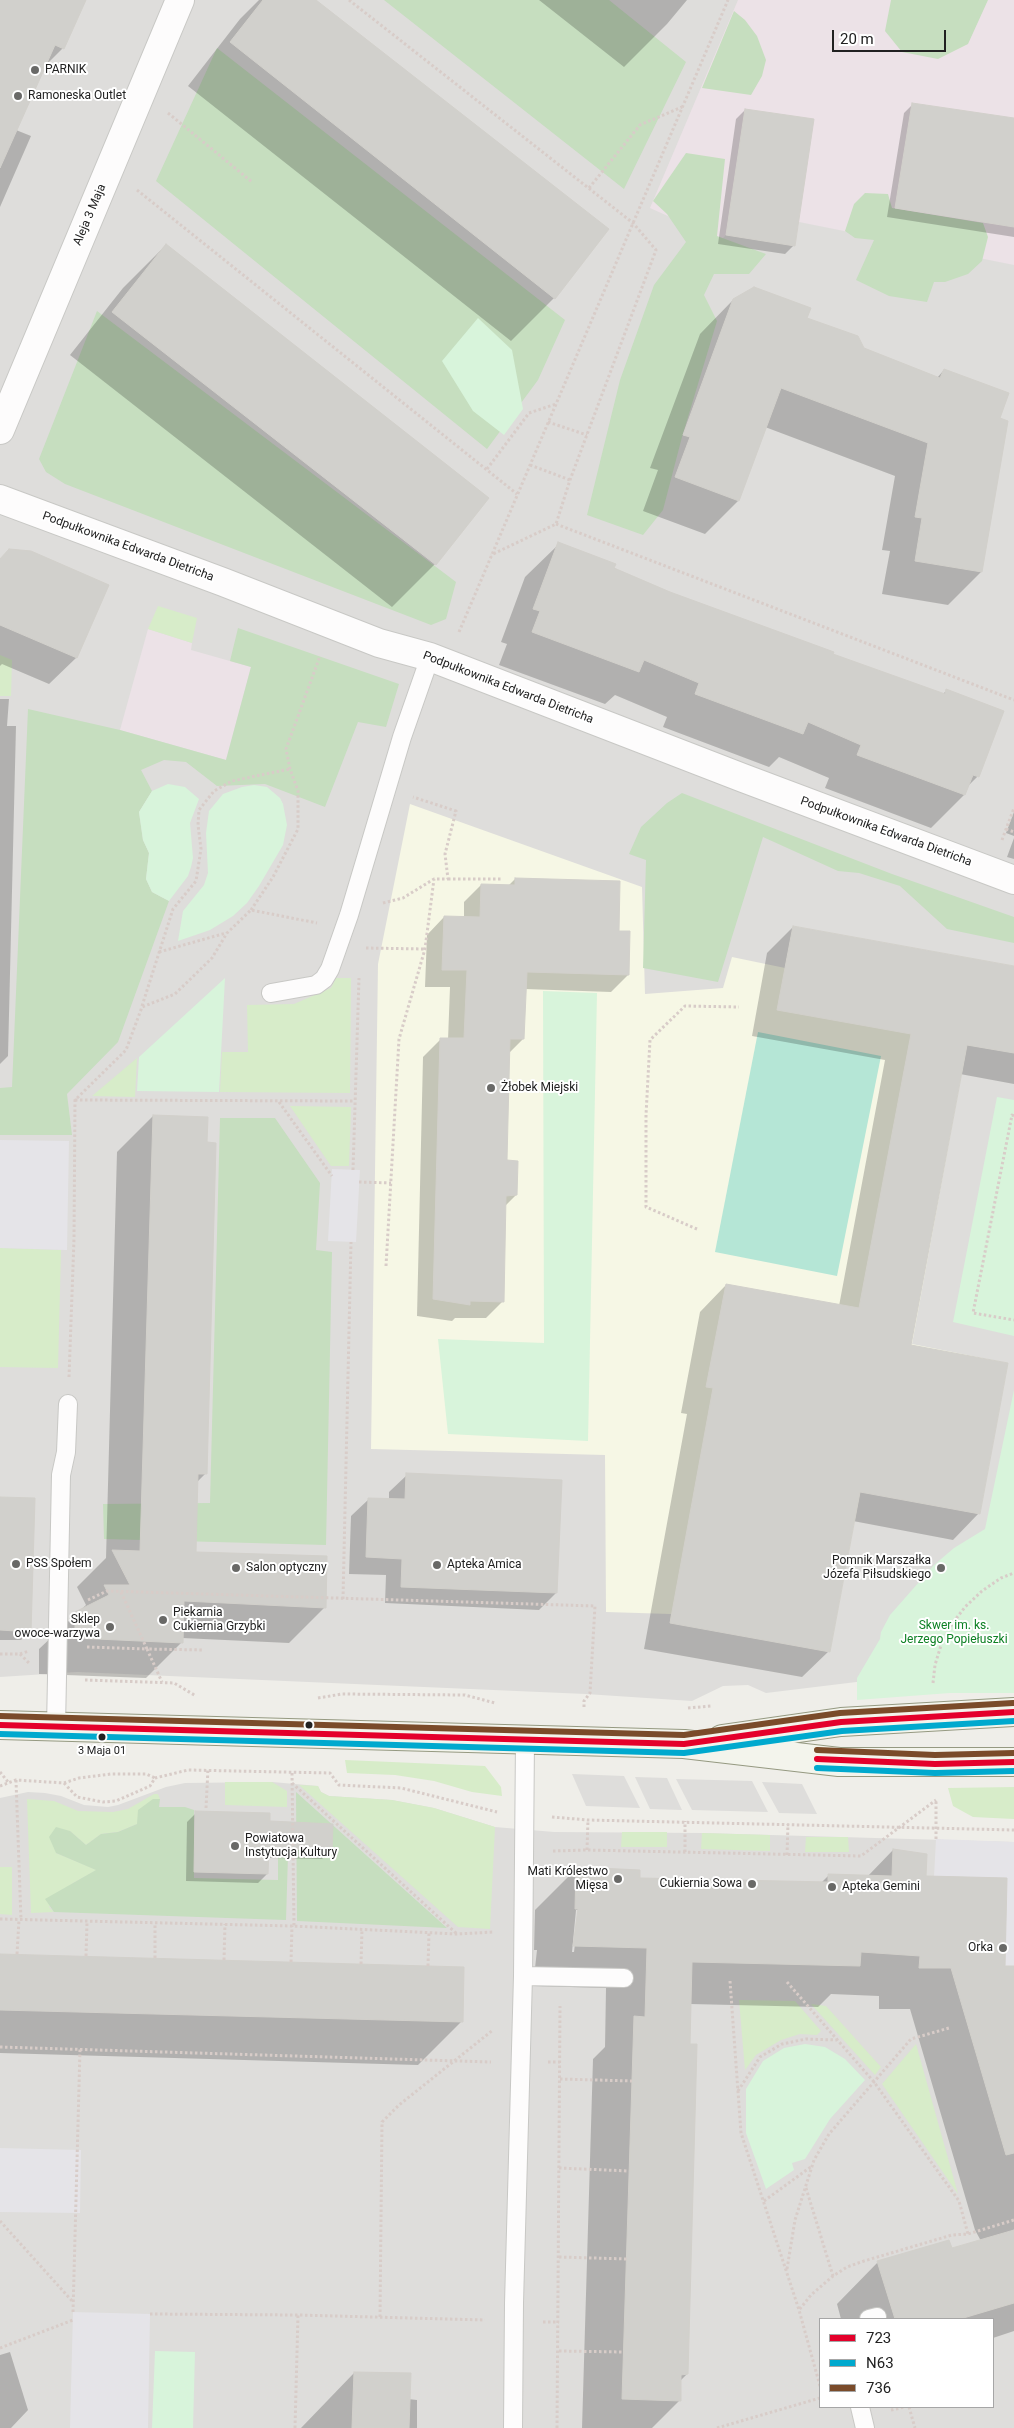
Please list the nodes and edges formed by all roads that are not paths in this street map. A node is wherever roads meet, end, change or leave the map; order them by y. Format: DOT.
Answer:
graph roads {
  1 [pos="180,0"];
  2 [pos="0,430"];
  3 [pos="0,500"];
  4 [pos="430,657"];
  5 [pos="1014,880"];
  6 [pos="271,993"];
  7 [pos="68,1404"];
  8 [pos="1014,1712"];
  9 [pos="0,1725"];
  10 [pos="56,1727"];
  11 [pos="525,1740"];
  12 [pos="684,1744"];
  13 [pos="1014,1762"];
  14 [pos="523,1976"];
  15 [pos="624,1978"];
  16 [pos="860,2408"];
  17 [pos="513,2428"];
  18 [pos="865,2428"];
  1 -- 2 [label="street, Aleja 3 Maja"];
  3 -- 4 [label="street, Podpułkownika Edwarda Dietricha"];
  4 -- 5 [label="street, Podpułkownika Edwarda Dietricha"];
  4 -- 6 [label="lane"];
  7 -- 10 [label="lane"];
  8 -- 12 [label="street"];
  9 -- 10 [label="street"];
  10 -- 11 [label="street"];
  11 -- 12 [label="street"];
  11 -- 14 [label="lane"];
  12 -- 13 [label="street"];
  14 -- 15 [label="lane"];
  14 -- 17 [label="lane"];
  16 -- 18 [label="lane"];
}
